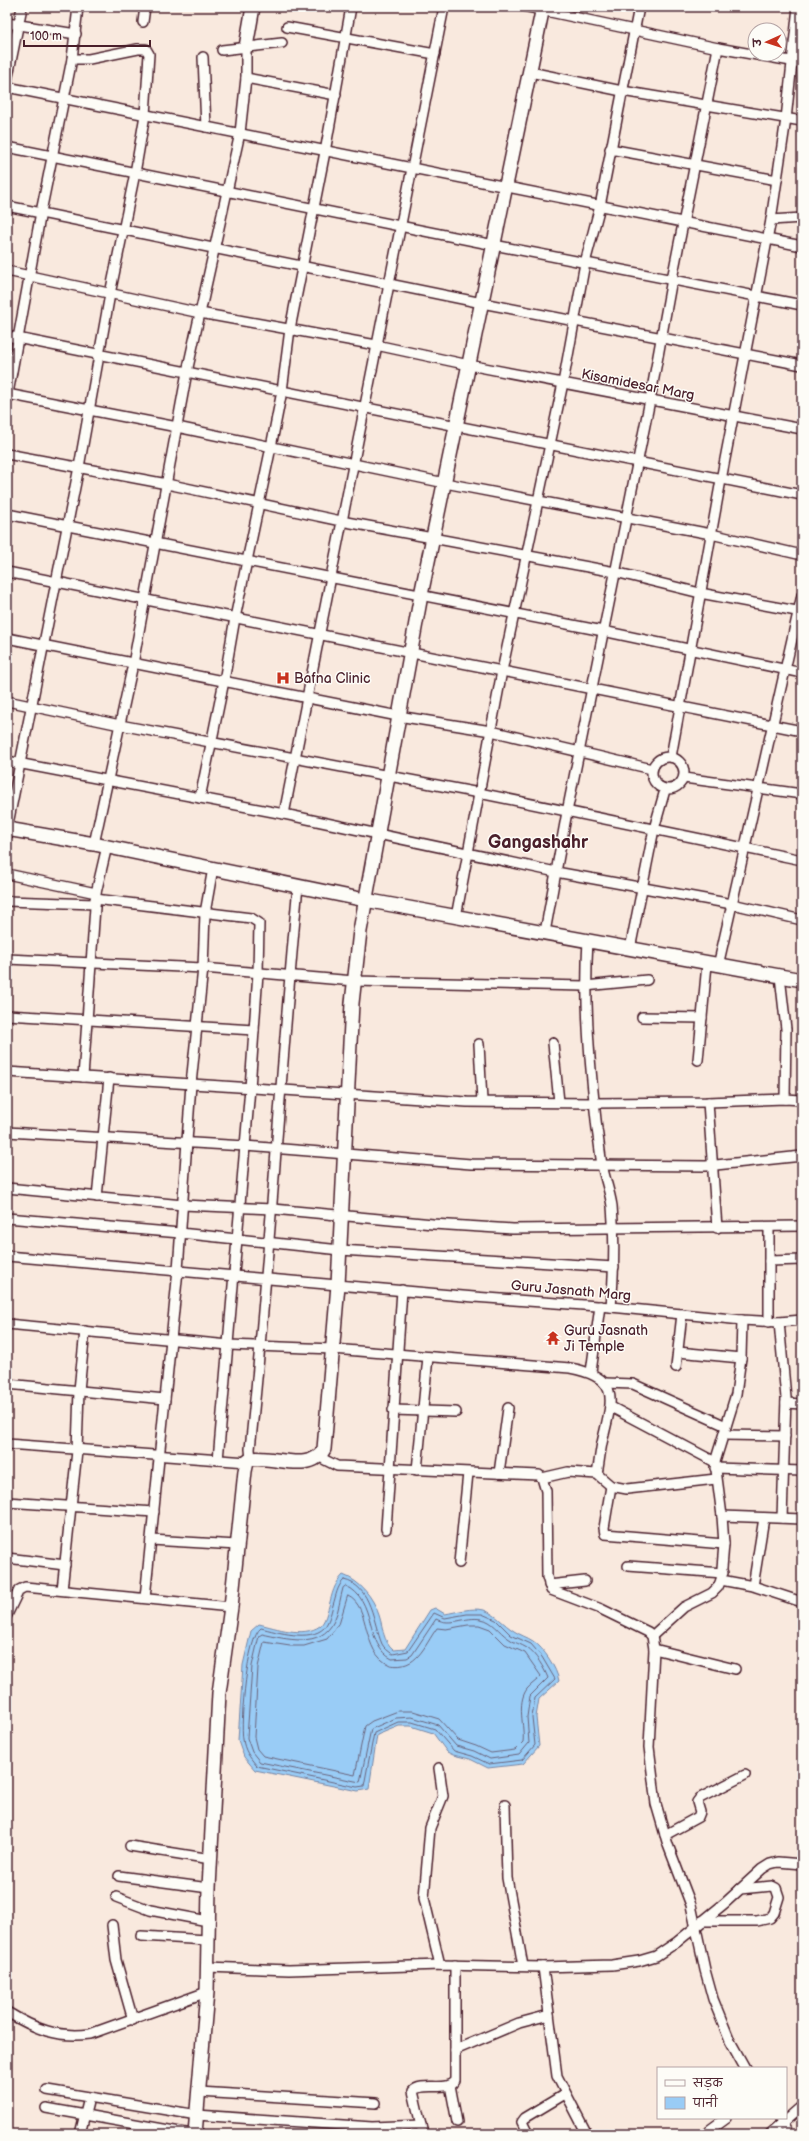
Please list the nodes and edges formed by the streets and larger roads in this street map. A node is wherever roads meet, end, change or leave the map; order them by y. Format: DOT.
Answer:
graph roads {
  1 [pos="22,7"];
  2 [pos="78,7"];
  3 [pos="145,7"];
  4 [pos="253,7"];
  5 [pos="351,7"];
  6 [pos="444,7"];
  7 [pos="527,7"];
  8 [pos="639,7"];
  9 [pos="798,7"];
  10 [pos="542,9"];
  11 [pos="143,22"];
  12 [pos="7,23"];
  13 [pos="19,25"];
  14 [pos="287,27"];
  15 [pos="634,29"];
  16 [pos="76,34"];
  17 [pos="346,37"];
  18 [pos="282,43"];
  19 [pos="246,47"];
  20 [pos="718,48"];
  21 [pos="222,50"];
  22 [pos="435,54"];
  23 [pos="203,58"];
  24 [pos="72,59"];
  25 [pos="791,61"];
  26 [pos="802,64"];
  27 [pos="530,72"];
  28 [pos="246,78"];
  29 [pos="7,81"];
  30 [pos="7,87"];
  31 [pos="622,90"];
  32 [pos="336,95"];
  33 [pos="64,99"];
  34 [pos="707,106"];
  35 [pos="145,115"];
  36 [pos="786,119"];
  37 [pos="802,121"];
  38 [pos="206,127"];
  39 [pos="240,134"];
  40 [pos="7,147"];
  41 [pos="610,149"];
  42 [pos="326,152"];
  43 [pos="52,156"];
  44 [pos="696,165"];
  45 [pos="412,169"];
  46 [pos="135,173"];
  47 [pos="777,180"];
  48 [pos="506,188"];
  49 [pos="227,192"];
  50 [pos="7,206"];
  51 [pos="600,206"];
  52 [pos="313,209"];
  53 [pos="40,212"];
  54 [pos="802,218"];
  55 [pos="771,220"];
  56 [pos="684,223"];
  57 [pos="401,226"];
  58 [pos="123,228"];
  59 [pos="768,239"];
  60 [pos="494,245"];
  61 [pos="802,246"];
  62 [pos="214,248"];
  63 [pos="585,263"];
  64 [pos="302,267"];
  65 [pos="7,271"];
  66 [pos="29,276"];
  67 [pos="672,279"];
  68 [pos="388,284"];
  69 [pos="110,294"];
  70 [pos="757,296"];
  71 [pos="482,303"];
  72 [pos="802,305"];
  73 [pos="200,313"];
  74 [pos="574,320"];
  75 [pos="290,329"];
  76 [pos="7,336"];
  77 [pos="18,338"];
  78 [pos="661,338"];
  79 [pos="376,345"];
  80 [pos="99,354"];
  81 [pos="747,354"];
  82 [pos="469,365"];
  83 [pos="802,365"];
  84 [pos="187,372"];
  85 [pos="563,383"];
  86 [pos="282,391"];
  87 [pos="7,396"];
  88 [pos="650,400"];
  89 [pos="364,408"];
  90 [pos="89,410"];
  91 [pos="734,417"];
  92 [pos="457,425"];
  93 [pos="177,427"];
  94 [pos="802,429"];
  95 [pos="549,445"];
  96 [pos="271,447"];
  97 [pos="7,454"];
  98 [pos="637,462"];
  99 [pos="353,465"];
  100 [pos="79,468"];
  101 [pos="721,480"];
  102 [pos="167,484"];
  103 [pos="445,484"];
  104 [pos="802,495"];
  105 [pos="538,500"];
  106 [pos="259,504"];
  107 [pos="7,514"];
  108 [pos="626,519"];
  109 [pos="341,521"];
  110 [pos="68,525"];
  111 [pos="711,534"];
  112 [pos="434,538"];
  113 [pos="157,542"];
  114 [pos="802,554"];
  115 [pos="526,557"];
  116 [pos="247,560"];
  117 [pos="7,572"];
  118 [pos="615,572"];
  119 [pos="332,578"];
  120 [pos="56,582"];
  121 [pos="700,593"];
  122 [pos="421,595"];
  123 [pos="802,596"];
  124 [pos="146,600"];
  125 [pos="801,612"];
  126 [pos="514,613"];
  127 [pos="235,618"];
  128 [pos="603,631"];
  129 [pos="320,634"];
  130 [pos="7,638"];
  131 [pos="43,645"];
  132 [pos="691,649"];
  133 [pos="411,652"];
  134 [pos="133,664"];
  135 [pos="785,670"];
  136 [pos="502,671"];
  137 [pos="802,673"];
  138 [pos="224,681"];
  139 [pos="592,690"];
  140 [pos="306,697"];
  141 [pos="7,701"];
  142 [pos="32,706"];
  143 [pos="681,706"];
  144 [pos="398,716"];
  145 [pos="120,725"];
  146 [pos="774,725"];
  147 [pos="802,731"];
  148 [pos="491,732"];
  149 [pos="211,742"];
  150 [pos="579,751"];
  151 [pos="671,757"];
  152 [pos="294,758"];
  153 [pos="7,761"];
  154 [pos="21,763"];
  155 [pos="652,769"];
  156 [pos="388,776"];
  157 [pos="684,778"];
  158 [pos="108,779"];
  159 [pos="758,787"];
  160 [pos="665,790"];
  161 [pos="479,793"];
  162 [pos="802,794"];
  163 [pos="200,798"];
  164 [pos="567,812"];
  165 [pos="284,814"];
  166 [pos="7,829"];
  167 [pos="654,829"];
  168 [pos="377,833"];
  169 [pos="100,845"];
  170 [pos="744,848"];
  171 [pos="467,852"];
  172 [pos="802,860"];
  173 [pos="213,868"];
  174 [pos="556,872"];
  175 [pos="7,874"];
  176 [pos="298,886"];
  177 [pos="642,887"];
  178 [pos="95,899"];
  179 [pos="365,900"];
  180 [pos="7,902"];
  181 [pos="732,904"];
  182 [pos="205,913"];
  183 [pos="456,917"];
  184 [pos="802,920"];
  185 [pos="545,932"];
  186 [pos="588,940"];
  187 [pos="630,949"];
  188 [pos="7,959"];
  189 [pos="91,963"];
  190 [pos="712,965"];
  191 [pos="203,968"];
  192 [pos="258,973"];
  193 [pos="290,976"];
  194 [pos="780,976"];
  195 [pos="802,979"];
  196 [pos="647,980"];
  197 [pos="354,981"];
  198 [pos="585,986"];
  199 [pos="7,1016"];
  200 [pos="642,1017"];
  201 [pos="702,1018"];
  202 [pos="88,1020"];
  203 [pos="197,1026"];
  204 [pos="254,1030"];
  205 [pos="554,1043"];
  206 [pos="480,1044"];
  207 [pos="698,1060"];
  208 [pos="7,1072"];
  209 [pos="83,1077"];
  210 [pos="109,1078"];
  211 [pos="191,1084"];
  212 [pos="250,1088"];
  213 [pos="282,1090"];
  214 [pos="347,1094"];
  215 [pos="785,1099"];
  216 [pos="802,1100"];
  217 [pos="482,1102"];
  218 [pos="559,1102"];
  219 [pos="708,1102"];
  220 [pos="595,1103"];
  221 [pos="7,1132"];
  222 [pos="103,1138"];
  223 [pos="187,1143"];
  224 [pos="245,1146"];
  225 [pos="277,1148"];
  226 [pos="344,1152"];
  227 [pos="802,1156"];
  228 [pos="713,1165"];
  229 [pos="602,1166"];
  230 [pos="7,1188"];
  231 [pos="97,1197"];
  232 [pos="183,1205"];
  233 [pos="240,1207"];
  234 [pos="273,1210"];
  235 [pos="341,1216"];
  236 [pos="7,1218"];
  237 [pos="802,1226"];
  238 [pos="613,1227"];
  239 [pos="717,1228"];
  240 [pos="769,1228"];
  241 [pos="180,1233"];
  242 [pos="237,1238"];
  243 [pos="270,1243"];
  244 [pos="340,1250"];
  245 [pos="7,1256"];
  246 [pos="802,1260"];
  247 [pos="769,1261"];
  248 [pos="614,1267"];
  249 [pos="178,1270"];
  250 [pos="234,1275"];
  251 [pos="266,1279"];
  252 [pos="338,1285"];
  253 [pos="402,1290"];
  254 [pos="600,1306"];
  255 [pos="611,1306"];
  256 [pos="682,1314"];
  257 [pos="742,1320"];
  258 [pos="802,1320"];
  259 [pos="769,1322"];
  260 [pos="779,1322"];
  261 [pos="7,1324"];
  262 [pos="85,1332"];
  263 [pos="171,1338"];
  264 [pos="229,1345"];
  265 [pos="261,1345"];
  266 [pos="333,1349"];
  267 [pos="678,1352"];
  268 [pos="397,1354"];
  269 [pos="428,1357"];
  270 [pos="741,1358"];
  271 [pos="676,1367"];
  272 [pos="591,1372"];
  273 [pos="605,1383"];
  274 [pos="7,1384"];
  275 [pos="79,1390"];
  276 [pos="165,1399"];
  277 [pos="786,1403"];
  278 [pos="802,1404"];
  279 [pos="610,1406"];
  280 [pos="508,1408"];
  281 [pos="393,1410"];
  282 [pos="421,1411"];
  283 [pos="456,1412"];
  284 [pos="725,1430"];
  285 [pos="785,1436"];
  286 [pos="7,1444"];
  287 [pos="77,1451"];
  288 [pos="160,1455"];
  289 [pos="320,1455"];
  290 [pos="218,1460"];
  291 [pos="249,1460"];
  292 [pos="715,1465"];
  293 [pos="389,1468"];
  294 [pos="417,1470"];
  295 [pos="784,1470"];
  296 [pos="802,1471"];
  297 [pos="468,1473"];
  298 [pos="499,1473"];
  299 [pos="597,1474"];
  300 [pos="542,1478"];
  301 [pos="716,1479"];
  302 [pos="611,1486"];
  303 [pos="7,1502"];
  304 [pos="72,1507"];
  305 [pos="154,1512"];
  306 [pos="722,1516"];
  307 [pos="764,1518"];
  308 [pos="782,1518"];
  309 [pos="802,1519"];
  310 [pos="386,1529"];
  311 [pos="151,1540"];
  312 [pos="724,1544"];
  313 [pos="237,1545"];
  314 [pos="7,1558"];
  315 [pos="459,1564"];
  316 [pos="65,1565"];
  317 [pos="628,1566"];
  318 [pos="722,1577"];
  319 [pos="585,1581"];
  320 [pos="549,1585"];
  321 [pos="753,1586"];
  322 [pos="62,1590"];
  323 [pos="145,1598"];
  324 [pos="802,1599"];
  325 [pos="231,1606"];
  326 [pos="7,1615"];
  327 [pos="652,1636"];
  328 [pos="654,1649"];
  329 [pos="735,1669"];
  330 [pos="439,1768"];
  331 [pos="745,1775"];
  332 [pos="504,1805"];
  333 [pos="665,1835"];
  334 [pos="130,1846"];
  335 [pos="210,1859"];
  336 [pos="802,1864"];
  337 [pos="119,1876"];
  338 [pos="209,1888"];
  339 [pos="740,1889"];
  340 [pos="116,1897"];
  341 [pos="208,1920"];
  342 [pos="699,1923"];
  343 [pos="112,1925"];
  344 [pos="142,1936"];
  345 [pos="207,1940"];
  346 [pos="440,1965"];
  347 [pos="455,1965"];
  348 [pos="523,1966"];
  349 [pos="206,1967"];
  350 [pos="543,1967"];
  351 [pos="207,1992"];
  352 [pos="7,2012"];
  353 [pos="548,2015"];
  354 [pos="133,2020"];
  355 [pos="455,2050"];
  356 [pos="743,2067"];
  357 [pos="450,2084"];
  358 [pos="47,2090"];
  359 [pos="199,2092"];
  360 [pos="565,2094"];
  361 [pos="89,2098"];
  362 [pos="376,2103"];
  363 [pos="802,2106"];
  364 [pos="46,2108"];
  365 [pos="197,2115"];
  366 [pos="84,2116"];
  367 [pos="787,2116"];
  368 [pos="725,2119"];
  369 [pos="781,2120"];
  370 [pos="457,2122"];
  371 [pos="138,2130"];
  372 [pos="422,2130"];
  373 [pos="80,2134"];
  374 [pos="191,2134"];
  375 [pos="195,2134"];
  376 [pos="528,2134"];
  377 [pos="587,2134"];
  378 [pos="704,2134"];
  379 [pos="770,2134"];
  380 [pos="788,2134"];
  1 -- 13 [label="street"];
  2 -- 16 [label="street"];
  3 -- 11 [label="street"];
  4 -- 19 [label="street"];
  5 -- 17 [label="street"];
  6 -- 22 [label="street"];
  7 -- 10 [label="street"];
  8 -- 15 [label="street"];
  9 -- 25 [label="street"];
  10 -- 15 [label="street"];
  10 -- 27 [label="street"];
  12 -- 13 [label="street"];
  13 -- 16 [label="street"];
  13 -- 29 [label="street"];
  14 -- 17 [label="street"];
  15 -- 20 [label="street"];
  15 -- 31 [label="street"];
  16 -- 24 [label="street"];
  17 -- 22 [label="street"];
  17 -- 32 [label="street"];
  18 -- 19 [label="street"];
  19 -- 21 [label="street"];
  19 -- 28 [label="street"];
  20 -- 25 [label="street"];
  20 -- 34 [label="street"];
  22 -- 45 [label="street"];
  23 -- 38 [label="street"];
  24 -- 33 [label="street"];
  24 -- 35 [label="street"];
  25 -- 26 [label="street"];
  25 -- 36 [label="street"];
  27 -- 31 [label="street"];
  27 -- 48 [label="street"];
  28 -- 32 [label="street"];
  28 -- 39 [label="street"];
  30 -- 33 [label="street"];
  31 -- 34 [label="street"];
  31 -- 41 [label="street"];
  32 -- 42 [label="street"];
  33 -- 35 [label="street"];
  33 -- 43 [label="street"];
  34 -- 36 [label="street"];
  34 -- 44 [label="street"];
  35 -- 38 [label="street"];
  35 -- 46 [label="street"];
  36 -- 37 [label="street"];
  36 -- 47 [label="street"];
  38 -- 39 [label="street"];
  39 -- 42 [label="street"];
  39 -- 49 [label="street"];
  40 -- 43 [label="street"];
  41 -- 44 [label="street"];
  41 -- 51 [label="street"];
  42 -- 45 [label="street"];
  42 -- 52 [label="street"];
  43 -- 46 [label="street"];
  43 -- 53 [label="street"];
  44 -- 47 [label="street"];
  44 -- 56 [label="street"];
  45 -- 48 [label="street"];
  45 -- 57 [label="street"];
  46 -- 49 [label="street"];
  46 -- 58 [label="street"];
  47 -- 55 [label="street"];
  48 -- 51 [label="street"];
  48 -- 60 [label="street"];
  49 -- 52 [label="street"];
  49 -- 62 [label="street"];
  50 -- 53 [label="street"];
  51 -- 56 [label="street"];
  51 -- 63 [label="street"];
  52 -- 57 [label="street"];
  52 -- 64 [label="street"];
  53 -- 58 [label="street"];
  53 -- 66 [label="street"];
  54 -- 55 [label="street"];
  55 -- 59 [label="street"];
  56 -- 59 [label="street"];
  56 -- 67 [label="street"];
  57 -- 60 [label="street"];
  57 -- 68 [label="street"];
  58 -- 62 [label="street"];
  58 -- 69 [label="street"];
  59 -- 61 [label="street"];
  59 -- 70 [label="street"];
  60 -- 63 [label="street"];
  60 -- 71 [label="street"];
  62 -- 64 [label="street"];
  62 -- 73 [label="street"];
  63 -- 67 [label="street"];
  63 -- 74 [label="street"];
  64 -- 68 [label="street"];
  64 -- 75 [label="street"];
  65 -- 66 [label="street, Kisamidesar Marg"];
  66 -- 69 [label="street, Kisamidesar Marg"];
  66 -- 77 [label="street"];
  67 -- 70 [label="street"];
  67 -- 78 [label="street"];
  68 -- 71 [label="street"];
  68 -- 79 [label="street"];
  69 -- 73 [label="street, Kisamidesar Marg"];
  69 -- 80 [label="street"];
  70 -- 72 [label="street"];
  70 -- 81 [label="street"];
  71 -- 74 [label="street"];
  71 -- 82 [label="street"];
  73 -- 75 [label="street, Kisamidesar Marg"];
  73 -- 84 [label="street"];
  74 -- 78 [label="street"];
  74 -- 85 [label="street"];
  75 -- 79 [label="street, Kisamidesar Marg"];
  75 -- 86 [label="street"];
  76 -- 77 [label="street"];
  77 -- 80 [label="street"];
  77 -- 87 [label="street"];
  78 -- 81 [label="street"];
  78 -- 88 [label="street"];
  79 -- 82 [label="street, Kisamidesar Marg"];
  79 -- 89 [label="street"];
  80 -- 84 [label="street"];
  80 -- 90 [label="street"];
  81 -- 83 [label="street"];
  81 -- 91 [label="street"];
  82 -- 85 [label="street, Kisamidesar Marg"];
  82 -- 92 [label="street"];
  84 -- 86 [label="street"];
  84 -- 93 [label="street"];
  85 -- 88 [label="street, Kisamidesar Marg"];
  85 -- 95 [label="street"];
  86 -- 89 [label="street"];
  86 -- 96 [label="street"];
  87 -- 90 [label="street"];
  88 -- 91 [label="street, Kisamidesar Marg"];
  88 -- 98 [label="street"];
  89 -- 92 [label="street"];
  89 -- 99 [label="street"];
  90 -- 93 [label="street"];
  90 -- 100 [label="street"];
  91 -- 94 [label="street, Kisamidesar Marg"];
  91 -- 101 [label="street"];
  92 -- 95 [label="street"];
  92 -- 103 [label="street"];
  93 -- 96 [label="street"];
  93 -- 102 [label="street"];
  95 -- 98 [label="street"];
  95 -- 105 [label="street"];
  96 -- 99 [label="street"];
  96 -- 106 [label="street"];
  97 -- 100 [label="street"];
  98 -- 101 [label="street"];
  98 -- 108 [label="street"];
  99 -- 103 [label="street"];
  99 -- 109 [label="street"];
  100 -- 102 [label="street"];
  100 -- 110 [label="street"];
  101 -- 104 [label="street"];
  101 -- 111 [label="street"];
  102 -- 106 [label="street"];
  102 -- 113 [label="street"];
  103 -- 105 [label="street"];
  103 -- 112 [label="street"];
  105 -- 108 [label="street"];
  105 -- 115 [label="street"];
  106 -- 109 [label="street"];
  106 -- 116 [label="street"];
  107 -- 110 [label="street"];
  108 -- 111 [label="street"];
  108 -- 118 [label="street"];
  109 -- 112 [label="street"];
  109 -- 119 [label="street"];
  110 -- 113 [label="street"];
  110 -- 120 [label="street"];
  111 -- 114 [label="street"];
  111 -- 121 [label="street"];
  112 -- 115 [label="street"];
  112 -- 122 [label="street"];
  113 -- 116 [label="street"];
  113 -- 124 [label="street"];
  115 -- 118 [label="street"];
  115 -- 126 [label="street"];
  116 -- 119 [label="street"];
  116 -- 127 [label="street"];
  117 -- 120 [label="street"];
  118 -- 121 [label="street"];
  118 -- 128 [label="street"];
  119 -- 122 [label="street"];
  119 -- 129 [label="street"];
  120 -- 124 [label="street"];
  120 -- 131 [label="street"];
  121 -- 125 [label="street"];
  121 -- 132 [label="street"];
  122 -- 126 [label="street"];
  122 -- 133 [label="street"];
  123 -- 125 [label="street"];
  124 -- 127 [label="street"];
  124 -- 134 [label="street"];
  125 -- 135 [label="street"];
  126 -- 128 [label="street"];
  126 -- 136 [label="street"];
  127 -- 129 [label="street"];
  127 -- 138 [label="street"];
  128 -- 132 [label="street"];
  128 -- 139 [label="street"];
  129 -- 133 [label="street"];
  129 -- 140 [label="street"];
  130 -- 131 [label="street"];
  131 -- 134 [label="street"];
  131 -- 142 [label="street"];
  132 -- 135 [label="street"];
  132 -- 143 [label="street"];
  133 -- 136 [label="street"];
  133 -- 144 [label="street"];
  134 -- 138 [label="street"];
  134 -- 145 [label="street"];
  135 -- 137 [label="street"];
  135 -- 146 [label="street"];
  136 -- 139 [label="street"];
  136 -- 148 [label="street"];
  138 -- 140 [label="street"];
  138 -- 149 [label="street"];
  139 -- 143 [label="street"];
  139 -- 150 [label="street"];
  140 -- 144 [label="street"];
  140 -- 152 [label="street"];
  141 -- 142 [label="street"];
  142 -- 145 [label="street"];
  142 -- 154 [label="street"];
  143 -- 146 [label="street"];
  143 -- 151 [label="street"];
  144 -- 148 [label="street"];
  144 -- 156 [label="street"];
  145 -- 149 [label="street"];
  145 -- 158 [label="street"];
  146 -- 147 [label="street"];
  146 -- 159 [label="street"];
  148 -- 150 [label="street"];
  148 -- 161 [label="street"];
  149 -- 152 [label="street"];
  149 -- 163 [label="street"];
  150 -- 155 [label="street"];
  150 -- 164 [label="street"];
  151 -- 155 [label="street"];
  151 -- 157 [label="street"];
  152 -- 156 [label="street"];
  152 -- 165 [label="street"];
  153 -- 154 [label="street"];
  154 -- 158 [label="street"];
  154 -- 166 [label="street"];
  155 -- 160 [label="street"];
  156 -- 161 [label="street"];
  156 -- 168 [label="street"];
  157 -- 159 [label="street"];
  157 -- 160 [label="street"];
  158 -- 163 [label="street"];
  158 -- 169 [label="street"];
  159 -- 162 [label="street"];
  159 -- 170 [label="street"];
  160 -- 167 [label="street"];
  161 -- 164 [label="street"];
  161 -- 171 [label="street"];
  163 -- 165 [label="street"];
  164 -- 167 [label="street"];
  164 -- 174 [label="street"];
  165 -- 168 [label="street"];
  166 -- 169 [label="street"];
  167 -- 170 [label="street"];
  167 -- 177 [label="street"];
  168 -- 171 [label="street"];
  168 -- 179 [label="street"];
  169 -- 173 [label="street"];
  169 -- 178 [label="street"];
  170 -- 172 [label="street"];
  170 -- 181 [label="street"];
  171 -- 174 [label="street"];
  171 -- 183 [label="street"];
  173 -- 176 [label="street"];
  173 -- 182 [label="street"];
  174 -- 177 [label="street"];
  174 -- 185 [label="street"];
  175 -- 178 [label="street"];
  176 -- 179 [label="street"];
  176 -- 193 [label="street"];
  177 -- 181 [label="street"];
  177 -- 187 [label="street"];
  178 -- 180 [label="street"];
  178 -- 182 [label="street"];
  178 -- 189 [label="street"];
  179 -- 183 [label="street"];
  179 -- 197 [label="street"];
  181 -- 184 [label="street"];
  181 -- 190 [label="street"];
  182 -- 191 [label="street"];
  182 -- 192 [label="street"];
  183 -- 185 [label="street"];
  185 -- 186 [label="street"];
  186 -- 187 [label="street"];
  186 -- 198 [label="street"];
  187 -- 190 [label="street"];
  188 -- 189 [label="street"];
  189 -- 191 [label="street"];
  189 -- 202 [label="street"];
  190 -- 194 [label="street"];
  190 -- 201 [label="street"];
  191 -- 192 [label="street"];
  191 -- 203 [label="street"];
  192 -- 193 [label="street"];
  192 -- 204 [label="street"];
  193 -- 197 [label="street"];
  193 -- 213 [label="street"];
  194 -- 195 [label="street"];
  194 -- 215 [label="street"];
  196 -- 198 [label="street"];
  197 -- 198 [label="street"];
  197 -- 214 [label="street"];
  198 -- 220 [label="street"];
  199 -- 202 [label="street"];
  200 -- 201 [label="street"];
  201 -- 207 [label="street"];
  202 -- 203 [label="street"];
  202 -- 209 [label="street"];
  203 -- 204 [label="street"];
  203 -- 211 [label="street"];
  204 -- 212 [label="street"];
  205 -- 218 [label="street"];
  206 -- 217 [label="street"];
  208 -- 209 [label="street"];
  209 -- 210 [label="street"];
  210 -- 211 [label="street"];
  210 -- 222 [label="street"];
  211 -- 212 [label="street"];
  211 -- 223 [label="street"];
  212 -- 213 [label="street"];
  212 -- 224 [label="street"];
  213 -- 214 [label="street"];
  213 -- 225 [label="street"];
  214 -- 217 [label="street"];
  214 -- 226 [label="street"];
  215 -- 216 [label="street"];
  215 -- 219 [label="street"];
  217 -- 218 [label="street"];
  218 -- 220 [label="street"];
  219 -- 220 [label="street"];
  219 -- 228 [label="street"];
  220 -- 229 [label="street"];
  221 -- 222 [label="street"];
  222 -- 223 [label="street"];
  222 -- 231 [label="street"];
  223 -- 224 [label="street"];
  223 -- 232 [label="street"];
  224 -- 225 [label="street"];
  224 -- 233 [label="street"];
  225 -- 226 [label="street"];
  225 -- 234 [label="street"];
  226 -- 229 [label="street"];
  226 -- 235 [label="street"];
  227 -- 228 [label="street"];
  228 -- 229 [label="street"];
  228 -- 239 [label="street"];
  229 -- 238 [label="street"];
  230 -- 231 [label="street"];
  231 -- 232 [label="street"];
  232 -- 233 [label="street"];
  232 -- 241 [label="street"];
  233 -- 234 [label="street"];
  233 -- 242 [label="street"];
  234 -- 235 [label="street"];
  234 -- 243 [label="street"];
  235 -- 238 [label="street"];
  235 -- 244 [label="street"];
  236 -- 241 [label="street"];
  237 -- 240 [label="street"];
  238 -- 239 [label="street"];
  238 -- 248 [label="street"];
  239 -- 240 [label="street"];
  240 -- 247 [label="street"];
  241 -- 242 [label="street"];
  241 -- 249 [label="street"];
  242 -- 243 [label="street"];
  242 -- 250 [label="street"];
  243 -- 244 [label="street"];
  243 -- 251 [label="street"];
  244 -- 248 [label="street"];
  244 -- 252 [label="street"];
  245 -- 249 [label="street, Guru Jasnath Marg"];
  246 -- 247 [label="street"];
  247 -- 259 [label="street"];
  248 -- 255 [label="street"];
  249 -- 250 [label="street, Guru Jasnath Marg"];
  249 -- 263 [label="street"];
  250 -- 251 [label="street, Guru Jasnath Marg"];
  250 -- 264 [label="street"];
  251 -- 252 [label="street, Guru Jasnath Marg"];
  251 -- 265 [label="street"];
  252 -- 253 [label="street, Guru Jasnath Marg"];
  252 -- 266 [label="street"];
  253 -- 254 [label="street, Guru Jasnath Marg"];
  253 -- 268 [label="street"];
  254 -- 255 [label="street, Guru Jasnath Marg"];
  254 -- 272 [label="street"];
  255 -- 256 [label="street, Guru Jasnath Marg"];
  256 -- 257 [label="street, Guru Jasnath Marg"];
  256 -- 267 [label="street"];
  257 -- 259 [label="street, Guru Jasnath Marg"];
  257 -- 270 [label="street"];
  258 -- 260 [label="street, Guru Jasnath Marg"];
  259 -- 260 [label="street, Guru Jasnath Marg"];
  260 -- 277 [label="street"];
  261 -- 262 [label="street"];
  262 -- 263 [label="street"];
  262 -- 275 [label="street"];
  263 -- 264 [label="street"];
  263 -- 276 [label="street"];
  264 -- 265 [label="street"];
  264 -- 290 [label="street"];
  265 -- 266 [label="street"];
  265 -- 291 [label="street"];
  266 -- 268 [label="street"];
  266 -- 289 [label="street"];
  267 -- 270 [label="street"];
  267 -- 271 [label="street"];
  268 -- 269 [label="street"];
  268 -- 281 [label="street"];
  269 -- 272 [label="street"];
  269 -- 282 [label="street"];
  270 -- 284 [label="street"];
  272 -- 273 [label="street"];
  273 -- 279 [label="street"];
  273 -- 284 [label="street"];
  274 -- 275 [label="street"];
  275 -- 276 [label="street"];
  275 -- 287 [label="street"];
  276 -- 288 [label="street"];
  277 -- 278 [label="street"];
  277 -- 285 [label="street"];
  279 -- 292 [label="street"];
  279 -- 299 [label="street"];
  280 -- 298 [label="street"];
  281 -- 282 [label="street"];
  281 -- 293 [label="street"];
  282 -- 283 [label="street"];
  282 -- 294 [label="street"];
  284 -- 285 [label="street"];
  284 -- 292 [label="street"];
  285 -- 295 [label="street"];
  286 -- 287 [label="street"];
  287 -- 288 [label="street"];
  287 -- 304 [label="street"];
  288 -- 290 [label="street"];
  288 -- 305 [label="street"];
  289 -- 291 [label="street"];
  289 -- 293 [label="street"];
  290 -- 291 [label="street"];
  291 -- 313 [label="street"];
  292 -- 295 [label="street"];
  292 -- 301 [label="street"];
  293 -- 294 [label="street"];
  293 -- 310 [label="street"];
  294 -- 297 [label="street"];
  295 -- 296 [label="street"];
  295 -- 308 [label="street"];
  297 -- 298 [label="street"];
  297 -- 315 [label="street"];
  298 -- 300 [label="street"];
  299 -- 300 [label="street"];
  299 -- 302 [label="street"];
  300 -- 320 [label="street"];
  301 -- 302 [label="street"];
  301 -- 306 [label="street"];
  302 -- 312 [label="street"];
  303 -- 304 [label="street"];
  304 -- 305 [label="street"];
  304 -- 316 [label="street"];
  305 -- 311 [label="street"];
  306 -- 307 [label="street"];
  306 -- 312 [label="street"];
  307 -- 308 [label="street"];
  307 -- 321 [label="street"];
  308 -- 309 [label="street"];
  311 -- 313 [label="street"];
  311 -- 323 [label="street"];
  312 -- 318 [label="street"];
  313 -- 325 [label="street"];
  314 -- 316 [label="street"];
  316 -- 322 [label="street"];
  317 -- 318 [label="street"];
  318 -- 321 [label="street"];
  318 -- 327 [label="street"];
  319 -- 320 [label="street"];
  320 -- 327 [label="street"];
  321 -- 324 [label="street"];
  322 -- 323 [label="street"];
  322 -- 326 [label="street"];
  323 -- 325 [label="street"];
  325 -- 335 [label="street"];
  327 -- 328 [label="street"];
  328 -- 329 [label="street"];
  328 -- 333 [label="street"];
  330 -- 346 [label="street"];
  331 -- 333 [label="street"];
  332 -- 348 [label="street"];
  333 -- 342 [label="street"];
  334 -- 335 [label="street"];
  335 -- 338 [label="street"];
  336 -- 339 [label="street"];
  337 -- 338 [label="street"];
  338 -- 341 [label="street"];
  339 -- 342 [label="street"];
  339 -- 342 [label="street"];
  340 -- 341 [label="street"];
  341 -- 345 [label="street"];
  342 -- 350 [label="street"];
  342 -- 356 [label="street"];
  343 -- 354 [label="street"];
  344 -- 345 [label="street"];
  345 -- 349 [label="street"];
  346 -- 347 [label="street"];
  346 -- 349 [label="street"];
  347 -- 348 [label="street"];
  347 -- 355 [label="street"];
  348 -- 350 [label="street"];
  349 -- 351 [label="street"];
  350 -- 353 [label="street"];
  351 -- 354 [label="street"];
  351 -- 359 [label="street"];
  352 -- 354 [label="street"];
  353 -- 355 [label="street"];
  353 -- 360 [label="street"];
  355 -- 357 [label="street"];
  357 -- 370 [label="street"];
  357 -- 372 [label="street"];
  358 -- 361 [label="street"];
  359 -- 362 [label="street"];
  359 -- 365 [label="street"];
  360 -- 376 [label="street"];
  360 -- 377 [label="street"];
  361 -- 365 [label="street"];
  361 -- 366 [label="street"];
  363 -- 367 [label="street"];
  364 -- 366 [label="street"];
  365 -- 372 [label="street"];
  365 -- 375 [label="street"];
  366 -- 371 [label="street"];
  366 -- 373 [label="street"];
  368 -- 378 [label="street"];
  369 -- 379 [label="street"];
  369 -- 380 [label="street"];
  371 -- 374 [label="street"];
}
